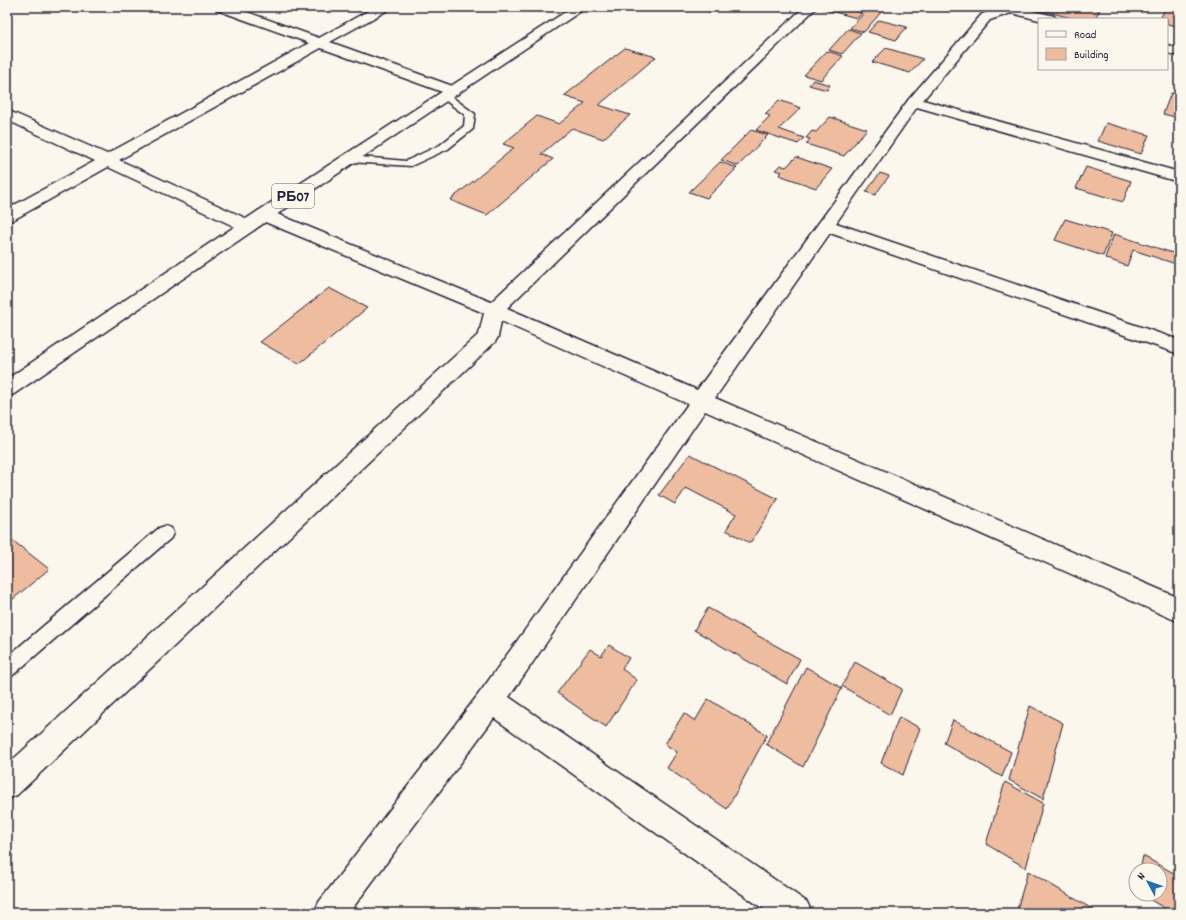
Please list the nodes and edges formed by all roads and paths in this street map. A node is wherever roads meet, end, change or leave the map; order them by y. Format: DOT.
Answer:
graph roads {
  1 [pos="221,7"];
  2 [pos="384,7"];
  3 [pos="581,7"];
  4 [pos="811,7"];
  5 [pos="1008,8"];
  6 [pos="1046,18"];
  7 [pos="322,43"];
  8 [pos="1168,49"];
  9 [pos="1179,52"];
  10 [pos="449,94"];
  11 [pos="914,102"];
  12 [pos="7,114"];
  13 [pos="350,159"];
  14 [pos="107,160"];
  15 [pos="1179,177"];
  16 [pos="7,216"];
  17 [pos="256,220"];
  18 [pos="827,226"];
  19 [pos="494,310"];
  20 [pos="1179,347"];
  21 [pos="7,389"];
  22 [pos="701,401"];
  23 [pos="165,533"];
  24 [pos="1179,610"];
  25 [pos="7,669"];
  26 [pos="491,700"];
  27 [pos="7,785"];
  28 [pos="330,913"];
  29 [pos="796,913"];
  1 -- 7 [label="main road"];
  2 -- 7 [label="main road"];
  3 -- 10 [label="main road, РБ07"];
  4 -- 19 [label="main road"];
  5 -- 6 [label="main road"];
  5 -- 11 [label="main road"];
  7 -- 10 [label="main road"];
  7 -- 14 [label="main road"];
  8 -- 9 [label="main road"];
  10 -- 13 [label="main road, РБ07"];
  10 -- 13 [label="lane"];
  11 -- 15 [label="main road"];
  11 -- 18 [label="main road"];
  12 -- 14 [label="main road"];
  13 -- 17 [label="main road, РБ07"];
  14 -- 16 [label="main road"];
  14 -- 17 [label="main road"];
  17 -- 19 [label="main road"];
  17 -- 21 [label="main road, РБ07"];
  18 -- 20 [label="main road"];
  18 -- 22 [label="main road"];
  19 -- 22 [label="main road"];
  19 -- 27 [label="main road"];
  22 -- 24 [label="main road"];
  22 -- 26 [label="main road"];
  23 -- 25 [label="lane"];
  26 -- 28 [label="main road"];
  26 -- 29 [label="main road"];
}
